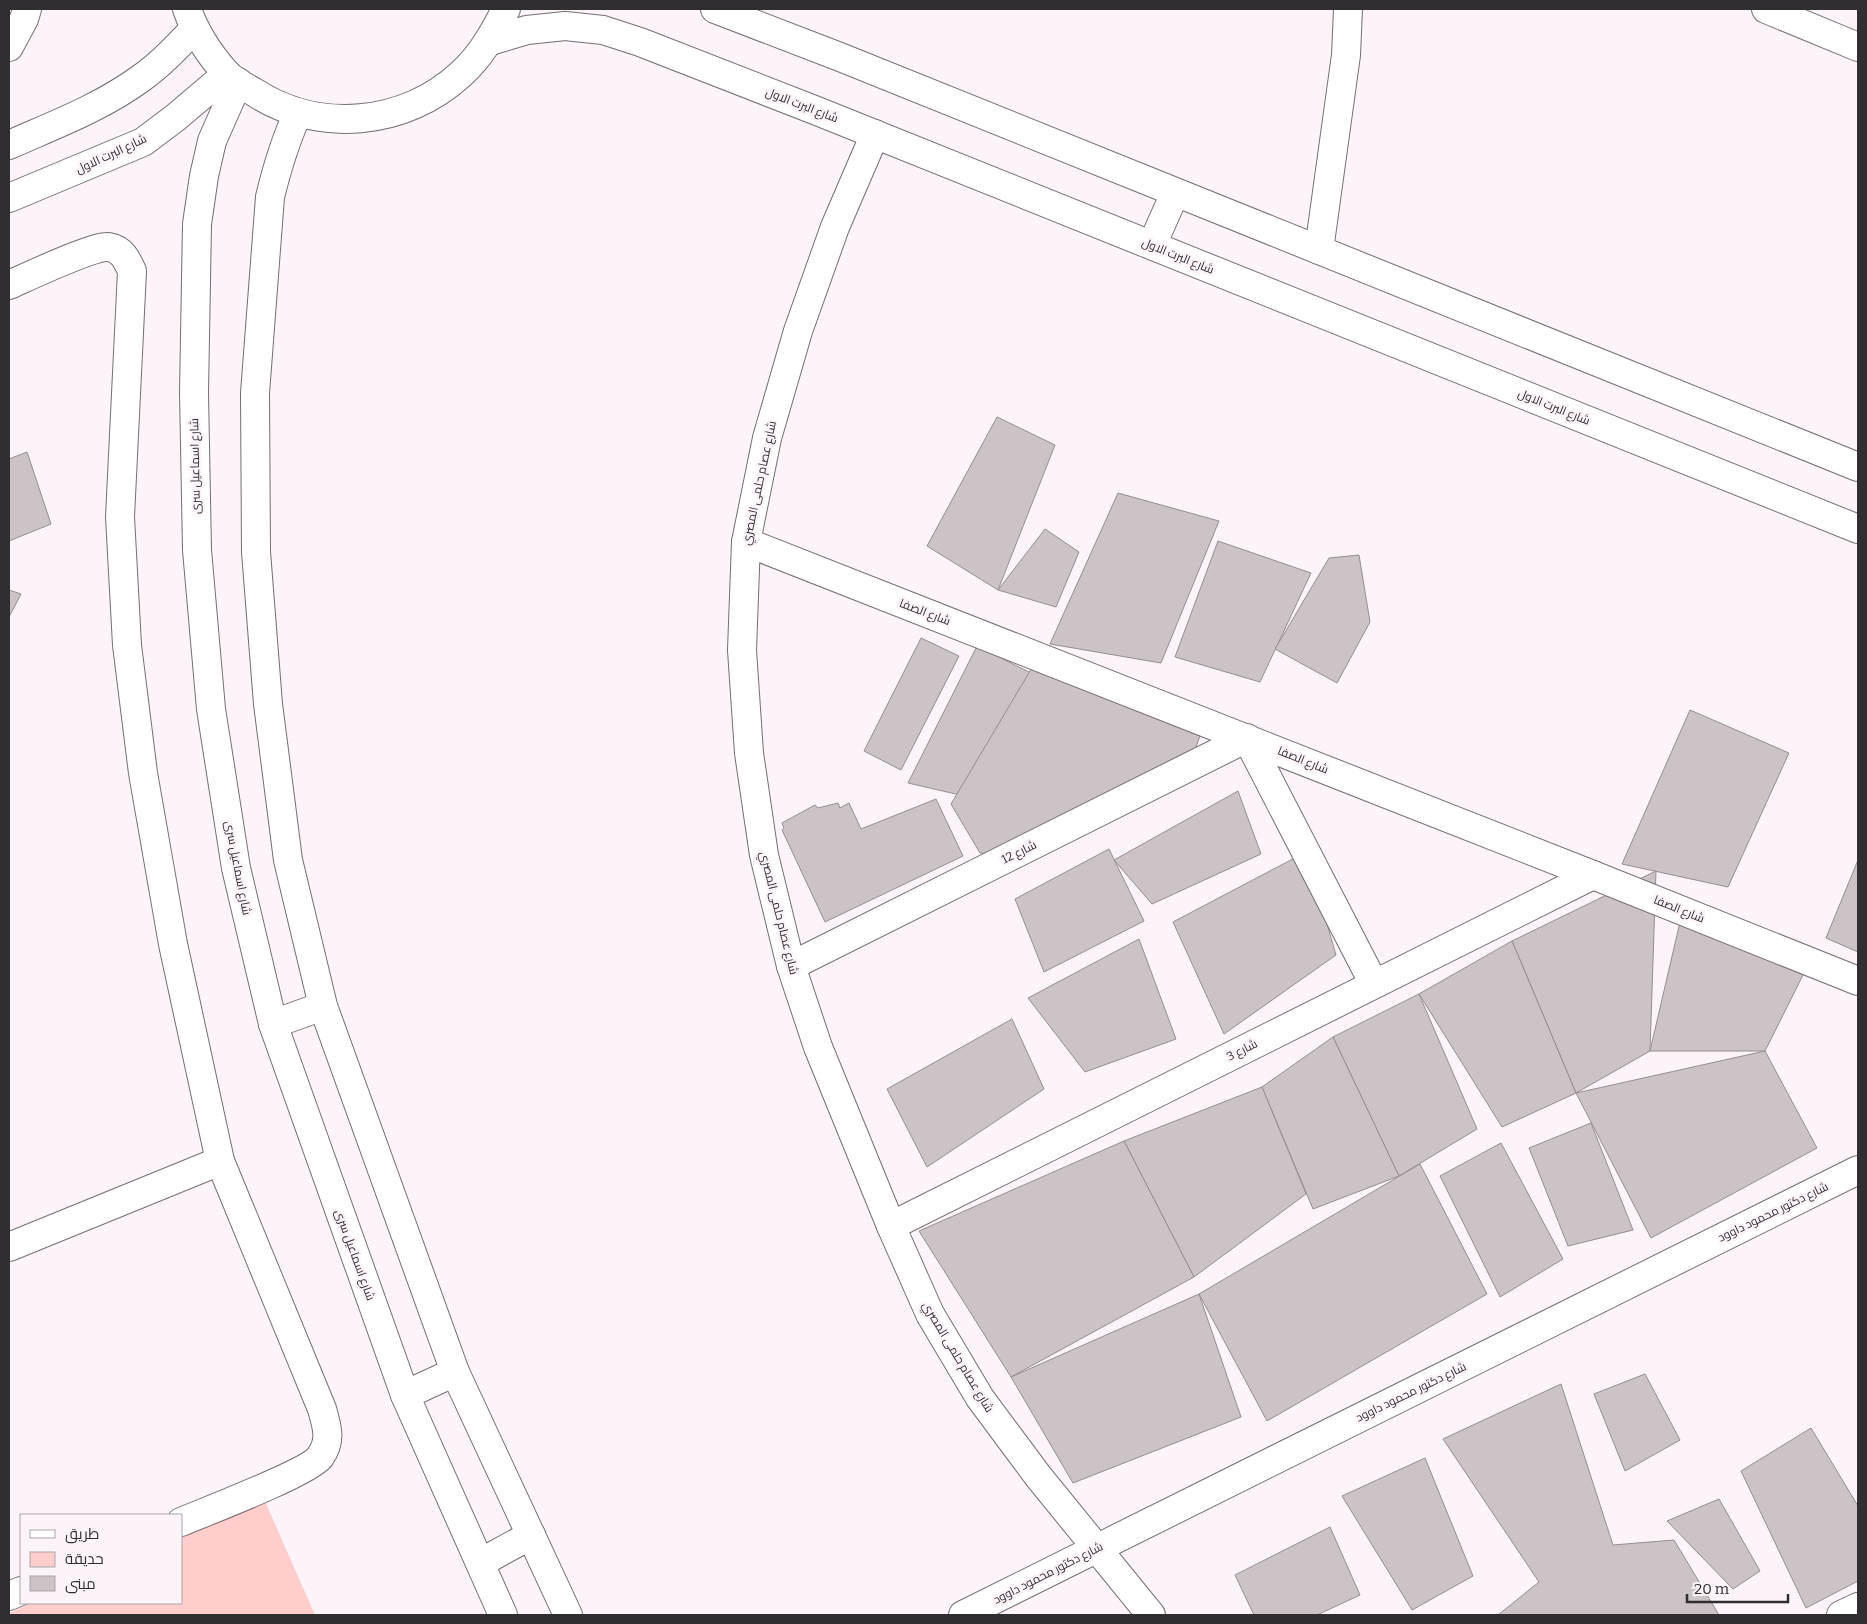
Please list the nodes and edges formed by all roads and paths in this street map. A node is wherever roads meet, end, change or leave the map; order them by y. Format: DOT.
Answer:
graph roads {
  1 [pos="28,9"];
  2 [pos="506,9"];
  3 [pos="715,9"];
  4 [pos="1348,9"];
  5 [pos="1766,9"];
  6 [pos="190,19"];
  7 [pos="490,41"];
  8 [pos="9,47"];
  9 [pos="1858,47"];
  10 [pos="232,78"];
  11 [pos="298,113"];
  12 [pos="875,134"];
  13 [pos="9,145"];
  14 [pos="1175,193"];
  15 [pos="9,198"];
  16 [pos="1152,246"];
  17 [pos="1319,250"];
  18 [pos="9,285"];
  19 [pos="1858,467"];
  20 [pos="1858,529"];
  21 [pos="746,542"];
  22 [pos="1247,738"];
  23 [pos="1593,875"];
  24 [pos="790,966"];
  25 [pos="1858,981"];
  26 [pos="1374,984"];
  27 [pos="323,1006"];
  28 [pos="273,1024"];
  29 [pos="220,1160"];
  30 [pos="1858,1170"];
  31 [pos="890,1226"];
  32 [pos="9,1247"];
  33 [pos="455,1372"];
  34 [pos="405,1395"];
  35 [pos="182,1522"];
  36 [pos="531,1535"];
  37 [pos="1096,1549"];
  38 [pos="480,1563"];
  39 [pos="1858,1607"];
  40 [pos="503,1615"];
  41 [pos="568,1615"];
  42 [pos="963,1615"];
  43 [pos="1151,1615"];
  44 [pos="1841,1615"];
  1 -- 8 [label="street"];
  2 -- 7 [label="street"];
  3 -- 14 [label="street"];
  4 -- 17 [label="street"];
  5 -- 9 [label="street"];
  6 -- 10 [label="street"];
  6 -- 13 [label="street"];
  7 -- 11 [label="street"];
  7 -- 12 [label="street, شارع البرت الاول"];
  10 -- 11 [label="street"];
  10 -- 15 [label="street, شارع البرت الاول"];
  10 -- 28 [label="street, شارع اسماعيل سرى"];
  11 -- 27 [label="street"];
  12 -- 16 [label="street, شارع البرت الاول"];
  12 -- 21 [label="street, شارع عصام حلمى المصري"];
  14 -- 16 [label="street"];
  14 -- 17 [label="street"];
  16 -- 20 [label="street, شارع البرت الاول"];
  17 -- 19 [label="street"];
  18 -- 29 [label="street"];
  21 -- 22 [label="street, شارع الصفا"];
  21 -- 24 [label="street, شارع عصام حلمى المصري"];
  22 -- 23 [label="street, شارع الصفا"];
  22 -- 24 [label="street, شارع 12"];
  22 -- 26 [label="street"];
  23 -- 25 [label="street, شارع الصفا"];
  23 -- 26 [label="street, شارع 3"];
  24 -- 31 [label="street, شارع عصام حلمى المصري"];
  26 -- 31 [label="street, شارع 3"];
  27 -- 28 [label="street"];
  27 -- 33 [label="street"];
  28 -- 34 [label="street, شارع اسماعيل سرى"];
  29 -- 32 [label="street"];
  29 -- 35 [label="street"];
  30 -- 37 [label="street, شارع دكتور محمود داوود"];
  31 -- 37 [label="street, شارع عصام حلمى المصري"];
  33 -- 34 [label="street"];
  33 -- 36 [label="street"];
  34 -- 38 [label="street, شارع اسماعيل سرى"];
  36 -- 38 [label="street"];
  36 -- 41 [label="street"];
  37 -- 42 [label="street, شارع دكتور محمود داوود"];
  37 -- 43 [label="street, شارع عصام حلمى المصري"];
  38 -- 40 [label="street, شارع اسماعيل سرى"];
  39 -- 44 [label="street"];
}
